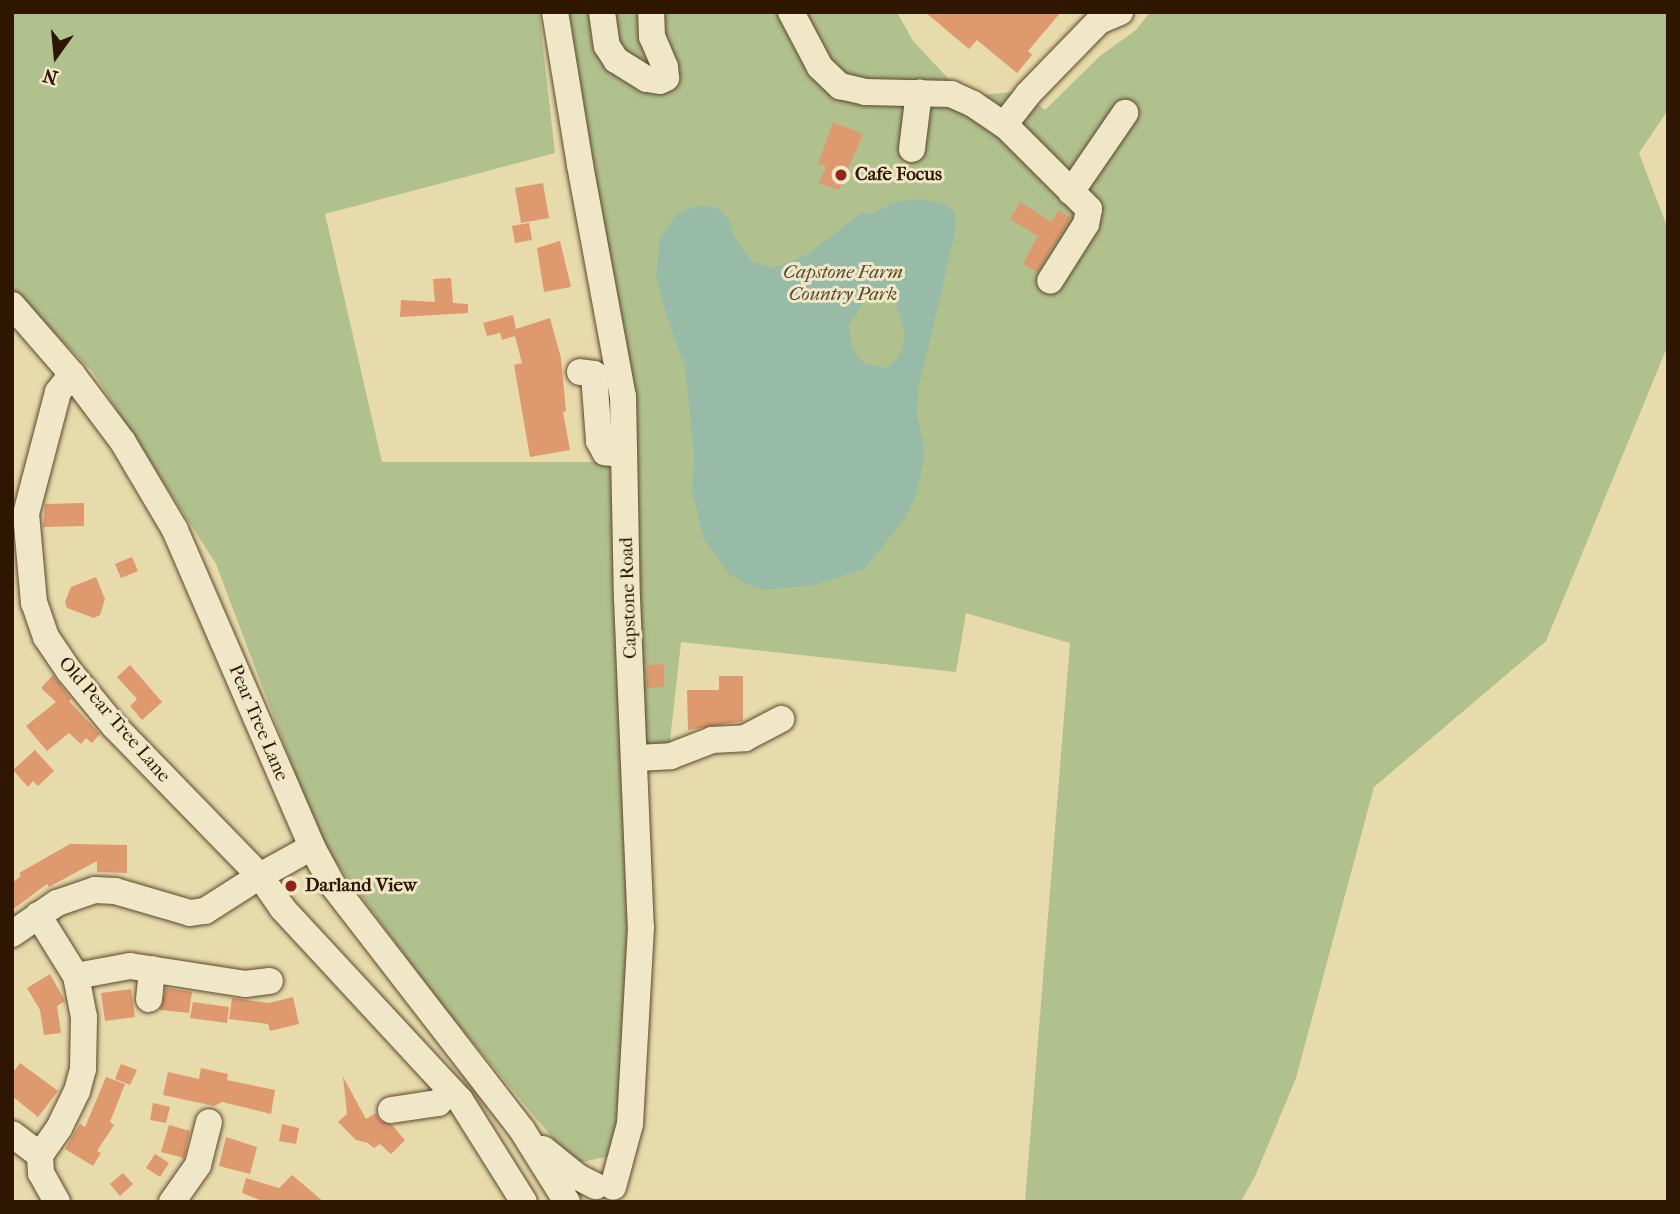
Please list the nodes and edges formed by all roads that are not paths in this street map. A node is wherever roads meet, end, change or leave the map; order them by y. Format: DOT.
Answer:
graph roads {
  1 [pos="555,12"];
  2 [pos="602,12"];
  3 [pos="651,12"];
  4 [pos="791,12"];
  5 [pos="1120,12"];
  6 [pos="919,92"];
  7 [pos="1125,113"];
  8 [pos="1004,125"];
  9 [pos="912,149"];
  10 [pos="1071,192"];
  11 [pos="1050,281"];
  12 [pos="12,305"];
  13 [pos="580,372"];
  14 [pos="72,374"];
  15 [pos="625,455"];
  16 [pos="781,719"];
  17 [pos="636,758"];
  18 [pos="312,847"];
  19 [pos="260,876"];
  20 [pos="38,915"];
  21 [pos="12,934"];
  22 [pos="152,969"];
  23 [pos="76,976"];
  24 [pos="270,981"];
  25 [pos="149,999"];
  26 [pos="451,1091"];
  27 [pos="391,1110"];
  28 [pos="209,1122"];
  29 [pos="522,1130"];
  30 [pos="12,1134"];
  31 [pos="40,1156"];
  32 [pos="603,1194"];
  33 [pos="57,1202"];
  34 [pos="172,1202"];
  35 [pos="524,1202"];
  36 [pos="567,1202"];
  1 -- 15 [label="street, Capstone Road"];
  2 -- 3 [label="street"];
  4 -- 6 [label="street"];
  5 -- 8 [label="street"];
  6 -- 8 [label="street"];
  6 -- 9 [label="street"];
  7 -- 10 [label="street"];
  8 -- 10 [label="street"];
  10 -- 11 [label="street"];
  12 -- 14 [label="street, Pear Tree Lane"];
  13 -- 15 [label="street"];
  14 -- 18 [label="street, Pear Tree Lane"];
  14 -- 19 [label="street, Old Pear Tree Lane"];
  15 -- 17 [label="street, Capstone Road"];
  16 -- 17 [label="street"];
  17 -- 32 [label="street, Capstone Road"];
  18 -- 19 [label="street"];
  18 -- 29 [label="street, Pear Tree Lane"];
  19 -- 20 [label="street"];
  19 -- 26 [label="street, Old Pear Tree Lane"];
  20 -- 21 [label="street"];
  20 -- 23 [label="street"];
  22 -- 23 [label="street"];
  22 -- 24 [label="street"];
  22 -- 25 [label="street"];
  23 -- 31 [label="street"];
  26 -- 27 [label="street"];
  26 -- 35 [label="street, Old Pear Tree Lane"];
  28 -- 34 [label="street"];
  29 -- 32 [label="street, Pear Tree Lane"];
  29 -- 36 [label="street, Pear Tree Lane"];
  30 -- 31 [label="street"];
  31 -- 33 [label="street"];
}
